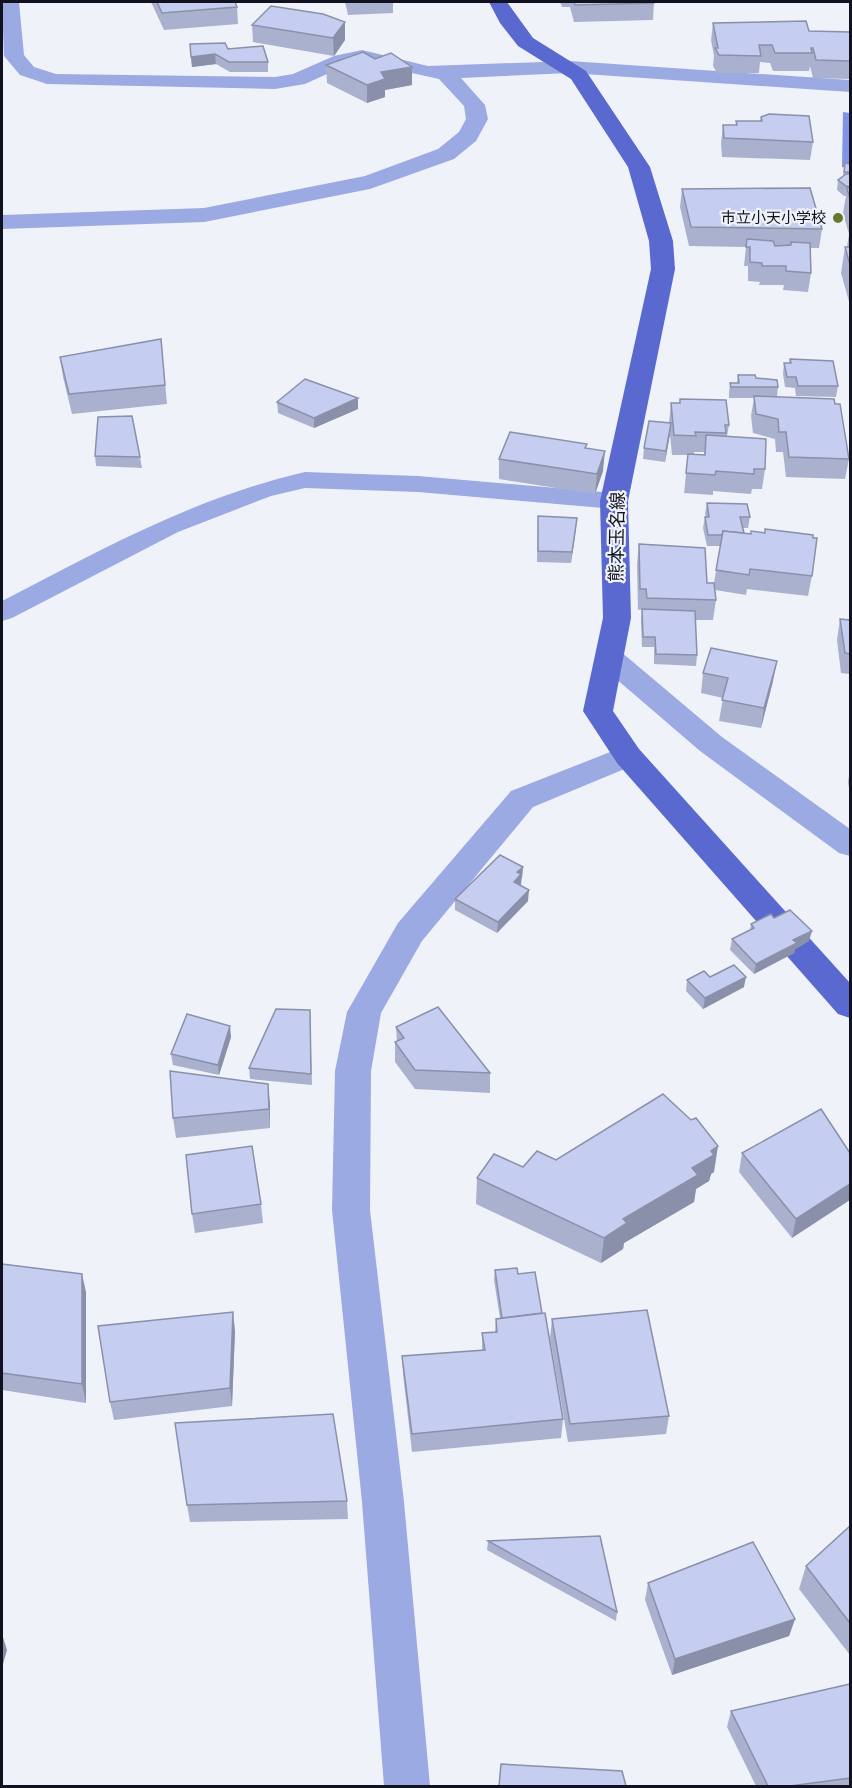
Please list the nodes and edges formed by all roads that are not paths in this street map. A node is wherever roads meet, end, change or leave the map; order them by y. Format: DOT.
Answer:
graph roads {
  1 [pos="9,2"];
  2 [pos="498,2"];
  3 [pos="570,67"];
  4 [pos="445,73"];
  5 [pos="850,86"];
  6 [pos="2,222"];
  7 [pos="614,501"];
  8 [pos="2,612"];
  9 [pos="610,658"];
  10 [pos="628,756"];
  11 [pos="850,845"];
  12 [pos="850,1005"];
  13 [pos="407,1786"];
  1 -- 4 [label="street"];
  2 -- 3 [label="main road, 熊本玉名線"];
  3 -- 4 [label="street"];
  3 -- 5 [label="street"];
  3 -- 7 [label="main road, 熊本玉名線"];
  4 -- 6 [label="street"];
  7 -- 8 [label="street"];
  7 -- 9 [label="main road, 熊本玉名線"];
  9 -- 10 [label="main road, 熊本玉名線"];
  9 -- 11 [label="street"];
  10 -- 12 [label="main road, 熊本玉名線"];
  10 -- 13 [label="street"];
}
